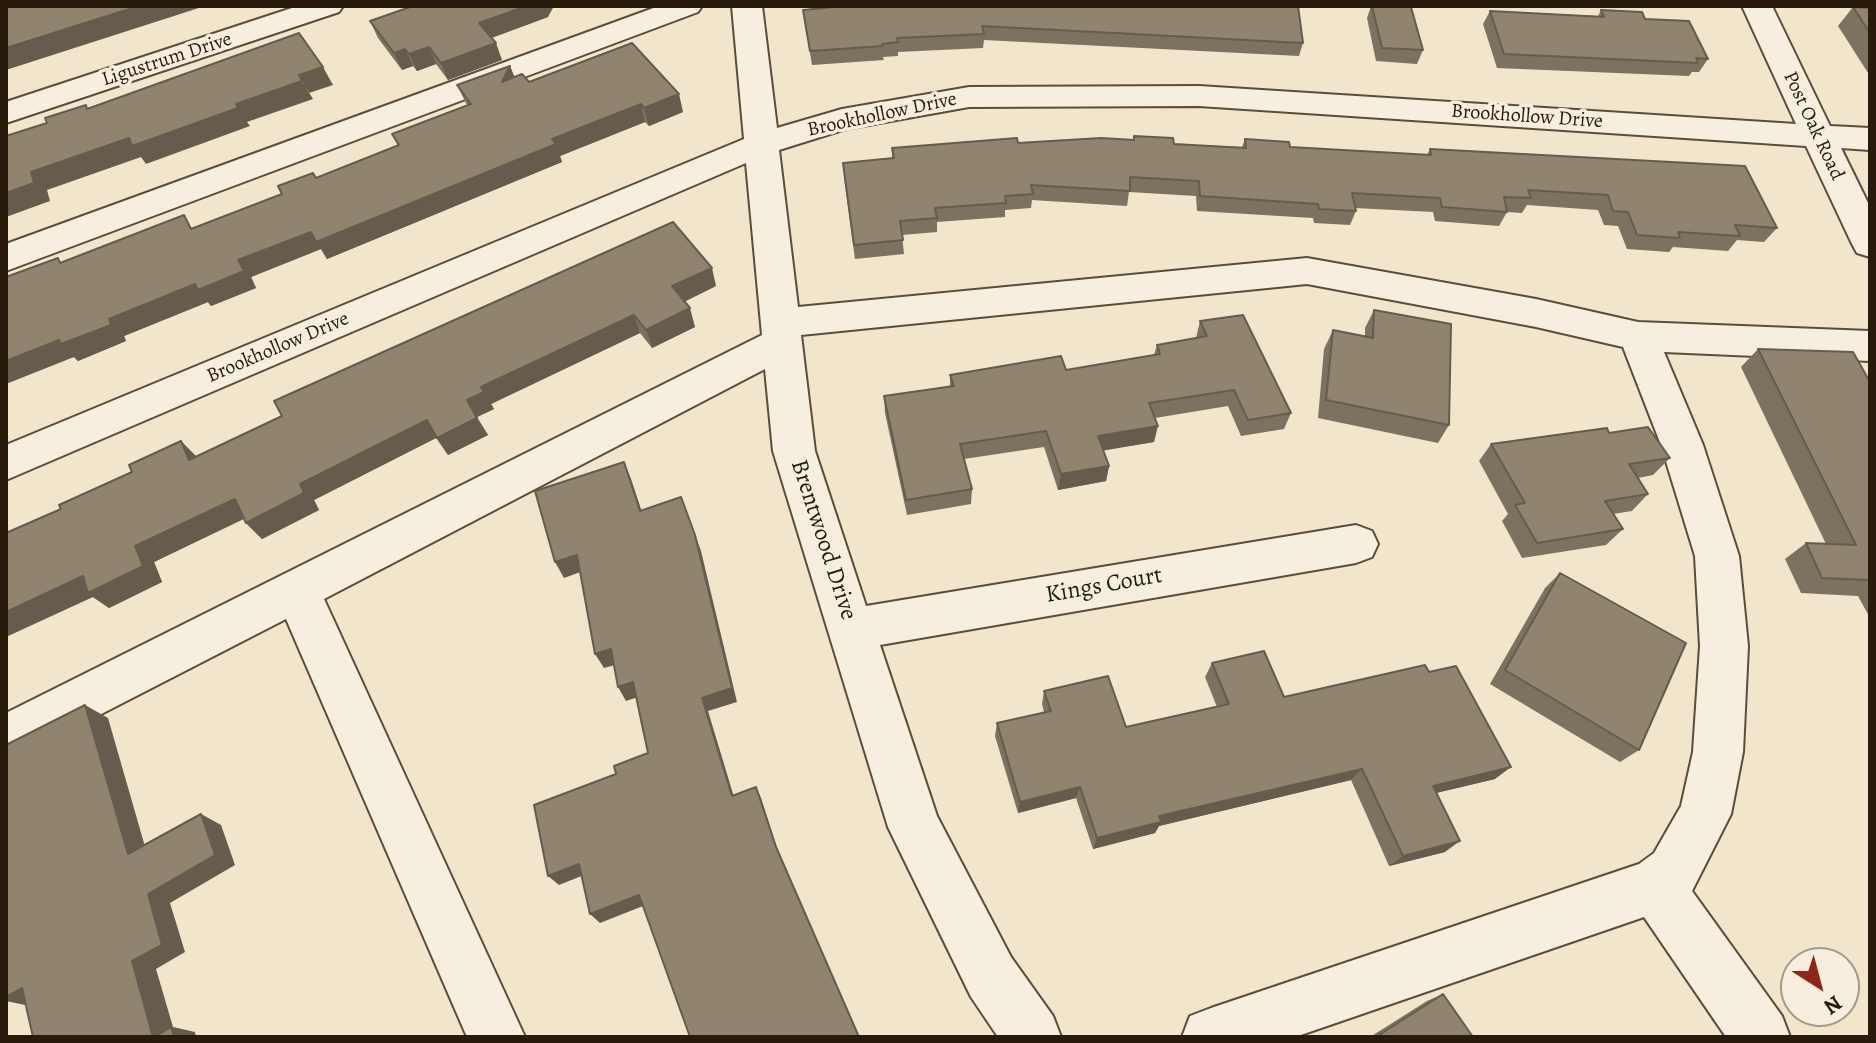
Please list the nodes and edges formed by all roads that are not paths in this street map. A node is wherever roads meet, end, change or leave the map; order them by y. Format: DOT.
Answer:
graph roads {
  1 [pos="328,6"];
  2 [pos="687,6"];
  3 [pos="747,6"];
  4 [pos="1757,6"];
  5 [pos="6,113"];
  6 [pos="1816,136"];
  7 [pos="1870,139"];
  8 [pos="764,143"];
  9 [pos="1870,244"];
  10 [pos="6,258"];
  11 [pos="782,333"];
  12 [pos="1638,336"];
  13 [pos="1870,346"];
  14 [pos="6,463"];
  15 [pos="1356,544"];
  16 [pos="297,590"];
  17 [pos="852,629"];
  18 [pos="6,739"];
  19 [pos="1655,886"];
  20 [pos="496,1037"];
  21 [pos="1032,1037"];
  22 [pos="1211,1037"];
  23 [pos="1761,1037"];
  1 -- 5 [label="street, Ligustrum Drive"];
  2 -- 10 [label="street"];
  3 -- 8 [label="street, Brentwood Drive"];
  4 -- 6 [label="street, Post Oak Road"];
  6 -- 7 [label="street, Brookhollow Drive"];
  6 -- 8 [label="street, Brookhollow Drive"];
  6 -- 9 [label="street, Post Oak Road"];
  8 -- 11 [label="street, Brentwood Drive"];
  8 -- 14 [label="street, Brookhollow Drive"];
  11 -- 12 [label="street"];
  11 -- 16 [label="street"];
  11 -- 17 [label="street, Brentwood Drive"];
  12 -- 13 [label="street"];
  12 -- 19 [label="street"];
  15 -- 17 [label="street, Kings Court"];
  16 -- 18 [label="street"];
  16 -- 20 [label="street"];
  17 -- 21 [label="street, Brentwood Drive"];
  19 -- 22 [label="street"];
  19 -- 23 [label="street"];
}
